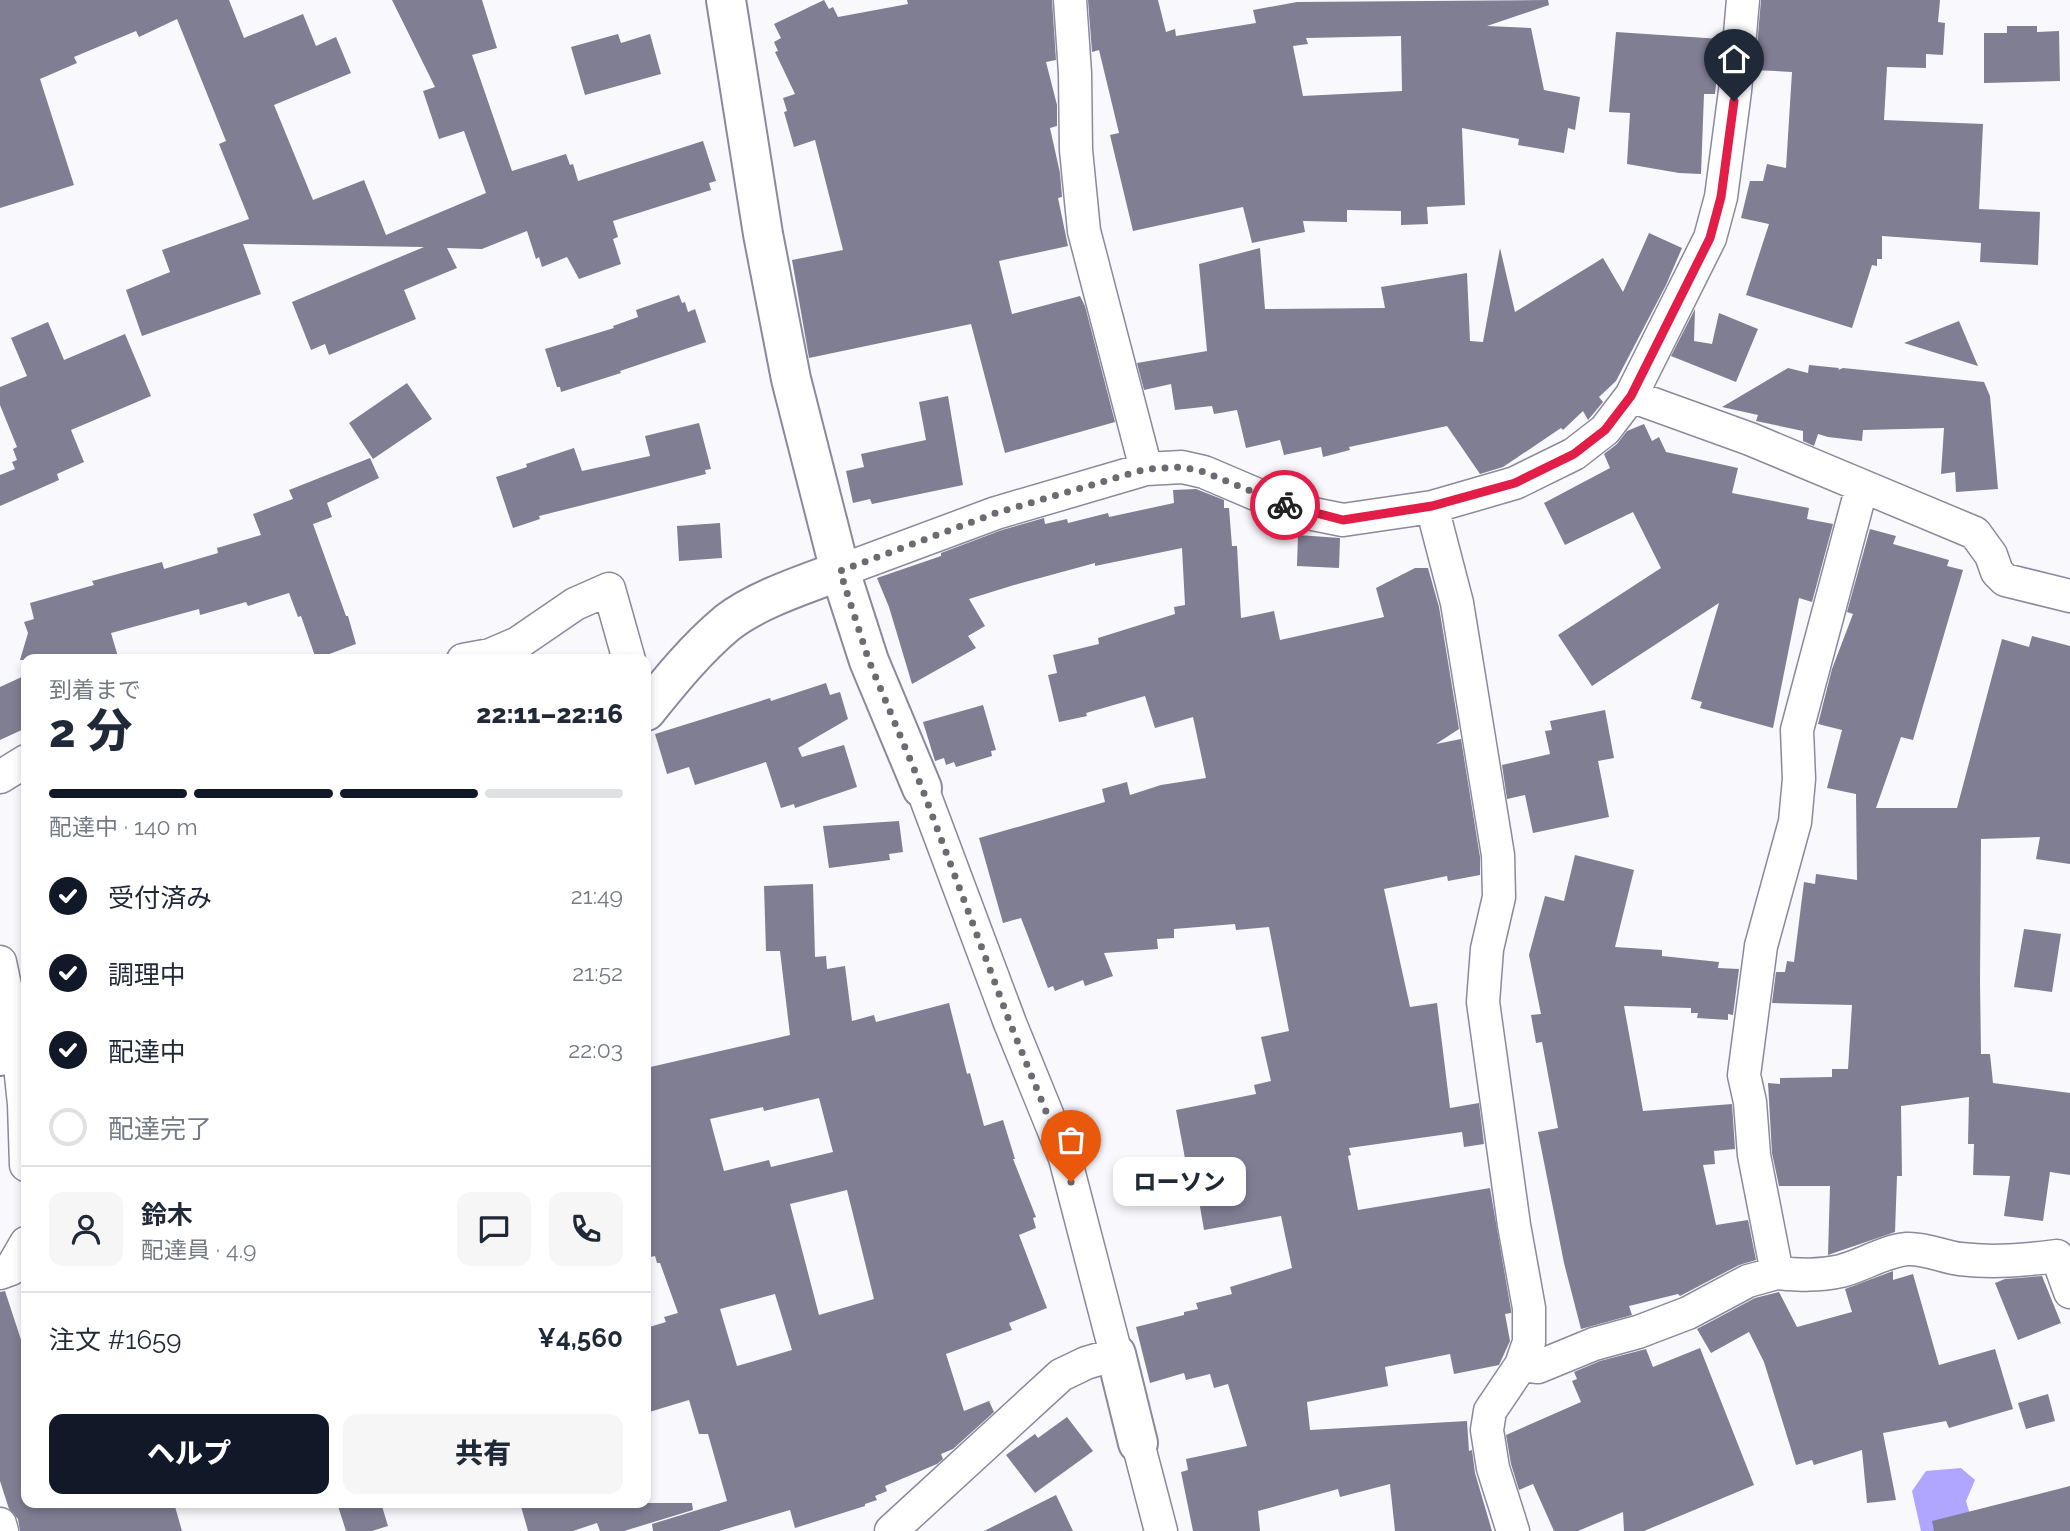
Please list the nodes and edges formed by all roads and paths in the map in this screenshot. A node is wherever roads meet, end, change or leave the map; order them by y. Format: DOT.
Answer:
graph roads {
  1 [pos="726,0"];
  2 [pos="1070,0"];
  3 [pos="1743,0"];
  4 [pos="1631,396"];
  5 [pos="1146,469"];
  6 [pos="1862,486"];
  7 [pos="1432,506"];
  8 [pos="840,571"];
  9 [pos="2070,596"];
  10 [pos="493,654"];
  11 [pos="627,654"];
  12 [pos="651,705"];
  13 [pos="21,764"];
  14 [pos="0,777"];
  15 [pos="922,788"];
  16 [pos="0,962"];
  17 [pos="15,1049"];
  18 [pos="21,1086"];
  19 [pos="21,1252"];
  20 [pos="0,1273"];
  21 [pos="1777,1273"];
  22 [pos="2070,1292"];
  23 [pos="1116,1354"];
  24 [pos="1521,1365"];
  25 [pos="1138,1443"];
  26 [pos="0,1524"];
  27 [pos="2,1531"];
  28 [pos="891,1531"];
  29 [pos="1161,1531"];
  30 [pos="1513,1531"];
  1 -- 8 [label="street"];
  2 -- 5 [label="street"];
  3 -- 4 [label="street"];
  4 -- 6 [label="street"];
  4 -- 7 [label="street"];
  5 -- 7 [label="street"];
  5 -- 8 [label="street"];
  6 -- 9 [label="street"];
  6 -- 21 [label="street"];
  7 -- 24 [label="street"];
  8 -- 12 [label="street"];
  8 -- 15 [label="street"];
  10 -- 11 [label="street"];
  13 -- 14 [label="street"];
  15 -- 23 [label="street"];
  16 -- 17 [label="street"];
  17 -- 18 [label="street"];
  19 -- 20 [label="street"];
  21 -- 22 [label="street"];
  21 -- 24 [label="street"];
  23 -- 25 [label="street"];
  23 -- 28 [label="street"];
  24 -- 30 [label="street"];
  25 -- 29 [label="street"];
  26 -- 27 [label="street"];
}
